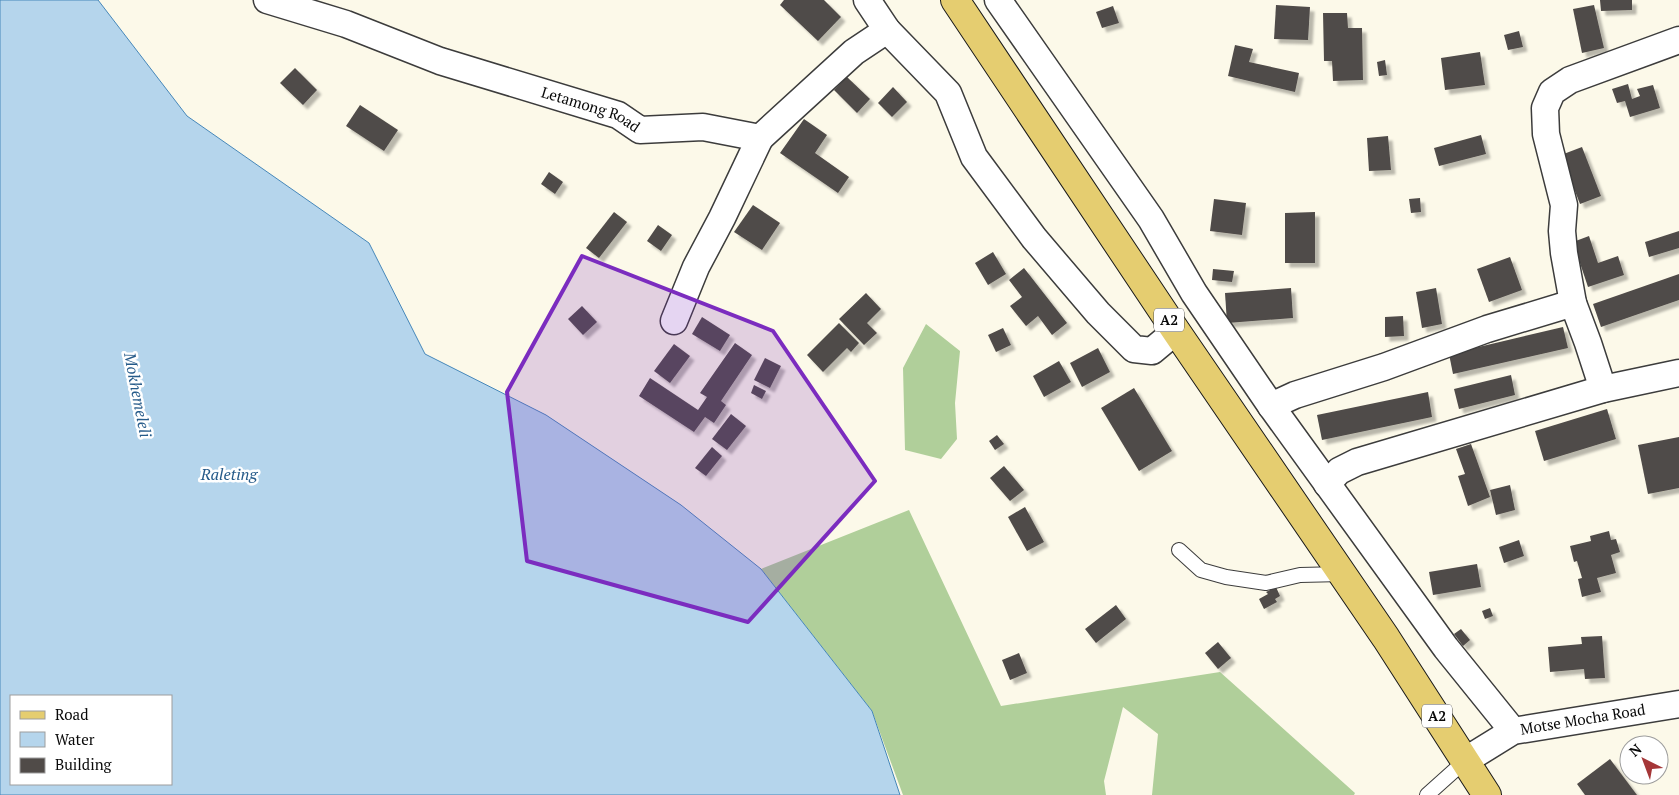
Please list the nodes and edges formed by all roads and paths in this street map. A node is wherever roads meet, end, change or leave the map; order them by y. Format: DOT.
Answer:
graph roads {
  1 [pos="267,0"];
  2 [pos="867,0"];
  3 [pos="955,0"];
  4 [pos="998,0"];
  5 [pos="887,30"];
  6 [pos="1679,40"];
  7 [pos="760,138"];
  8 [pos="1573,303"];
  9 [pos="674,321"];
  10 [pos="1176,331"];
  11 [pos="1679,373"];
  12 [pos="1603,389"];
  13 [pos="1271,406"];
  14 [pos="1327,484"];
  15 [pos="1179,550"];
  16 [pos="1342,574"];
  17 [pos="1679,704"];
  18 [pos="1513,731"];
  19 [pos="1466,760"];
  20 [pos="1427,795"];
  21 [pos="1487,795"];
  1 -- 7 [label="street, Letamong Road"];
  2 -- 5 [label="street"];
  3 -- 10 [label="main road, A2"];
  4 -- 13 [label="street"];
  5 -- 7 [label="street"];
  5 -- 10 [label="street"];
  6 -- 8 [label="street"];
  7 -- 9 [label="street"];
  8 -- 12 [label="street"];
  8 -- 13 [label="street"];
  10 -- 16 [label="main road, A2"];
  11 -- 12 [label="street"];
  12 -- 14 [label="street"];
  13 -- 14 [label="street"];
  14 -- 18 [label="street"];
  15 -- 16 [label="lane"];
  16 -- 19 [label="main road, A2"];
  17 -- 18 [label="street, Motse Mocha Road"];
  18 -- 19 [label="street, Motse Mocha Road"];
  19 -- 20 [label="lane"];
  19 -- 21 [label="main road, A2"];
}
